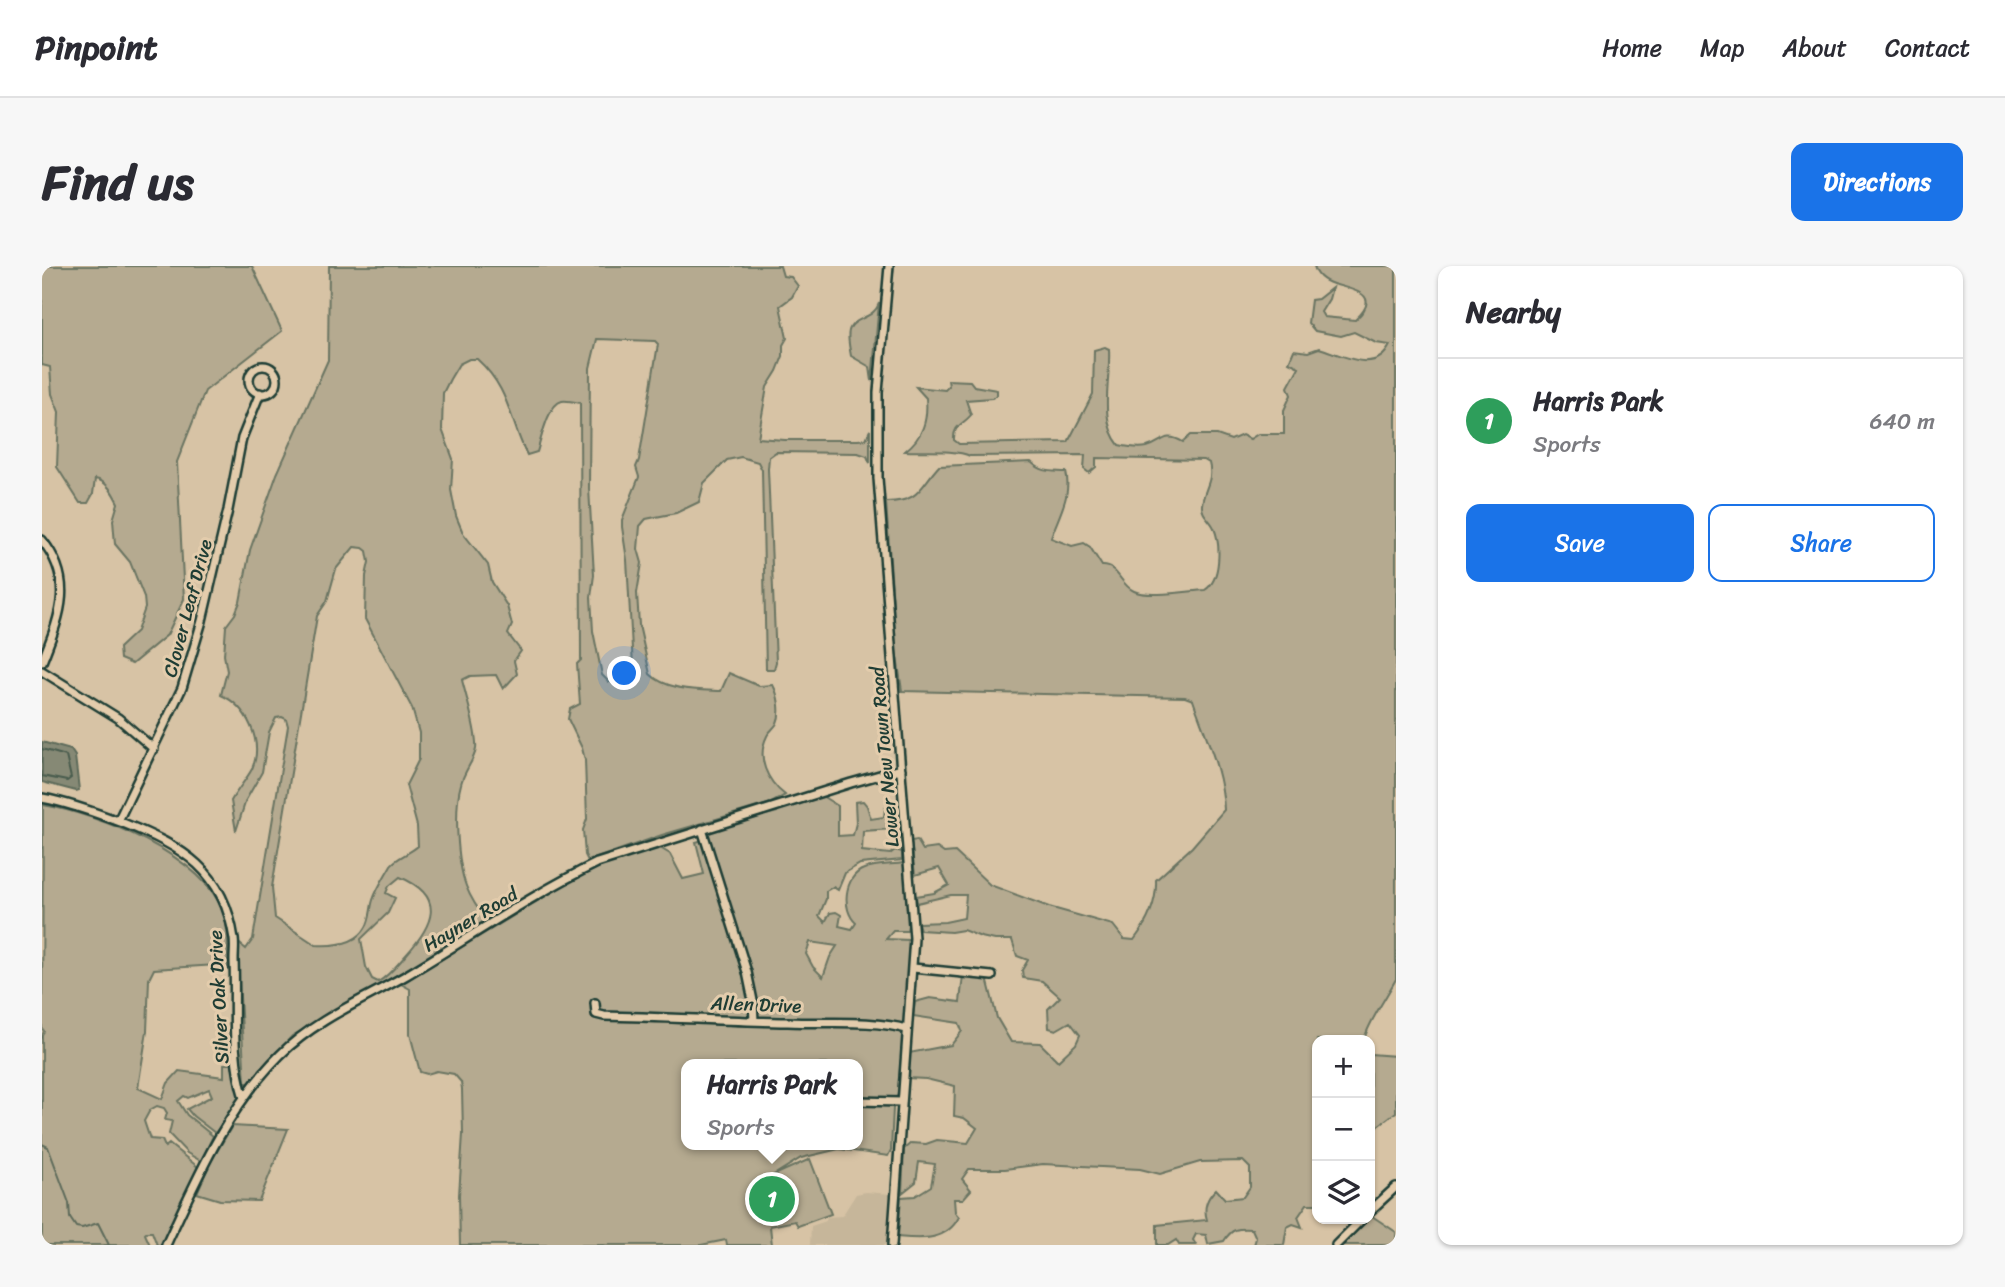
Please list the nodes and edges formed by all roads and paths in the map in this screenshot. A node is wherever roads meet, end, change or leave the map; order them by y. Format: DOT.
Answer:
graph roads {
  1 [pos="889,266"];
  2 [pos="260,393"];
  3 [pos="42,540"];
  4 [pos="42,662"];
  5 [pos="42,671"];
  6 [pos="154,749"];
  7 [pos="901,769"];
  8 [pos="42,798"];
  9 [pos="118,821"];
  10 [pos="702,829"];
  11 [pos="913,968"];
  12 [pos="992,976"];
  13 [pos="595,1003"];
  14 [pos="754,1021"];
  15 [pos="907,1029"];
  16 [pos="244,1098"];
  17 [pos="863,1101"];
  18 [pos="901,1102"];
  19 [pos="1396,1187"];
  20 [pos="1375,1206"];
  21 [pos="1357,1224"];
  22 [pos="166,1245"];
  23 [pos="891,1245"];
  24 [pos="1336,1245"];
  1 -- 7 [label="street, Lower New Town Road"];
  2 -- 6 [label="street, Clover Leaf Drive"];
  3 -- 4 [label="street"];
  5 -- 6 [label="street"];
  6 -- 9 [label="street, Clover Leaf Drive"];
  7 -- 10 [label="street, Hayner Road"];
  7 -- 11 [label="street, Lower New Town Road"];
  8 -- 9 [label="street, Silver Oak Drive"];
  9 -- 16 [label="street, Silver Oak Drive"];
  10 -- 14 [label="street"];
  10 -- 16 [label="street, Hayner Road"];
  11 -- 12 [label="street"];
  11 -- 15 [label="street, Lower New Town Road"];
  13 -- 14 [label="street, Allen Drive"];
  14 -- 15 [label="street, Allen Drive"];
  15 -- 18 [label="street, Lower New Town Road"];
  16 -- 22 [label="street, Hayner Road"];
  17 -- 18 [label="street"];
  18 -- 23 [label="street, Lower New Town Road"];
  19 -- 20 [label="street"];
  21 -- 24 [label="street"];
}
